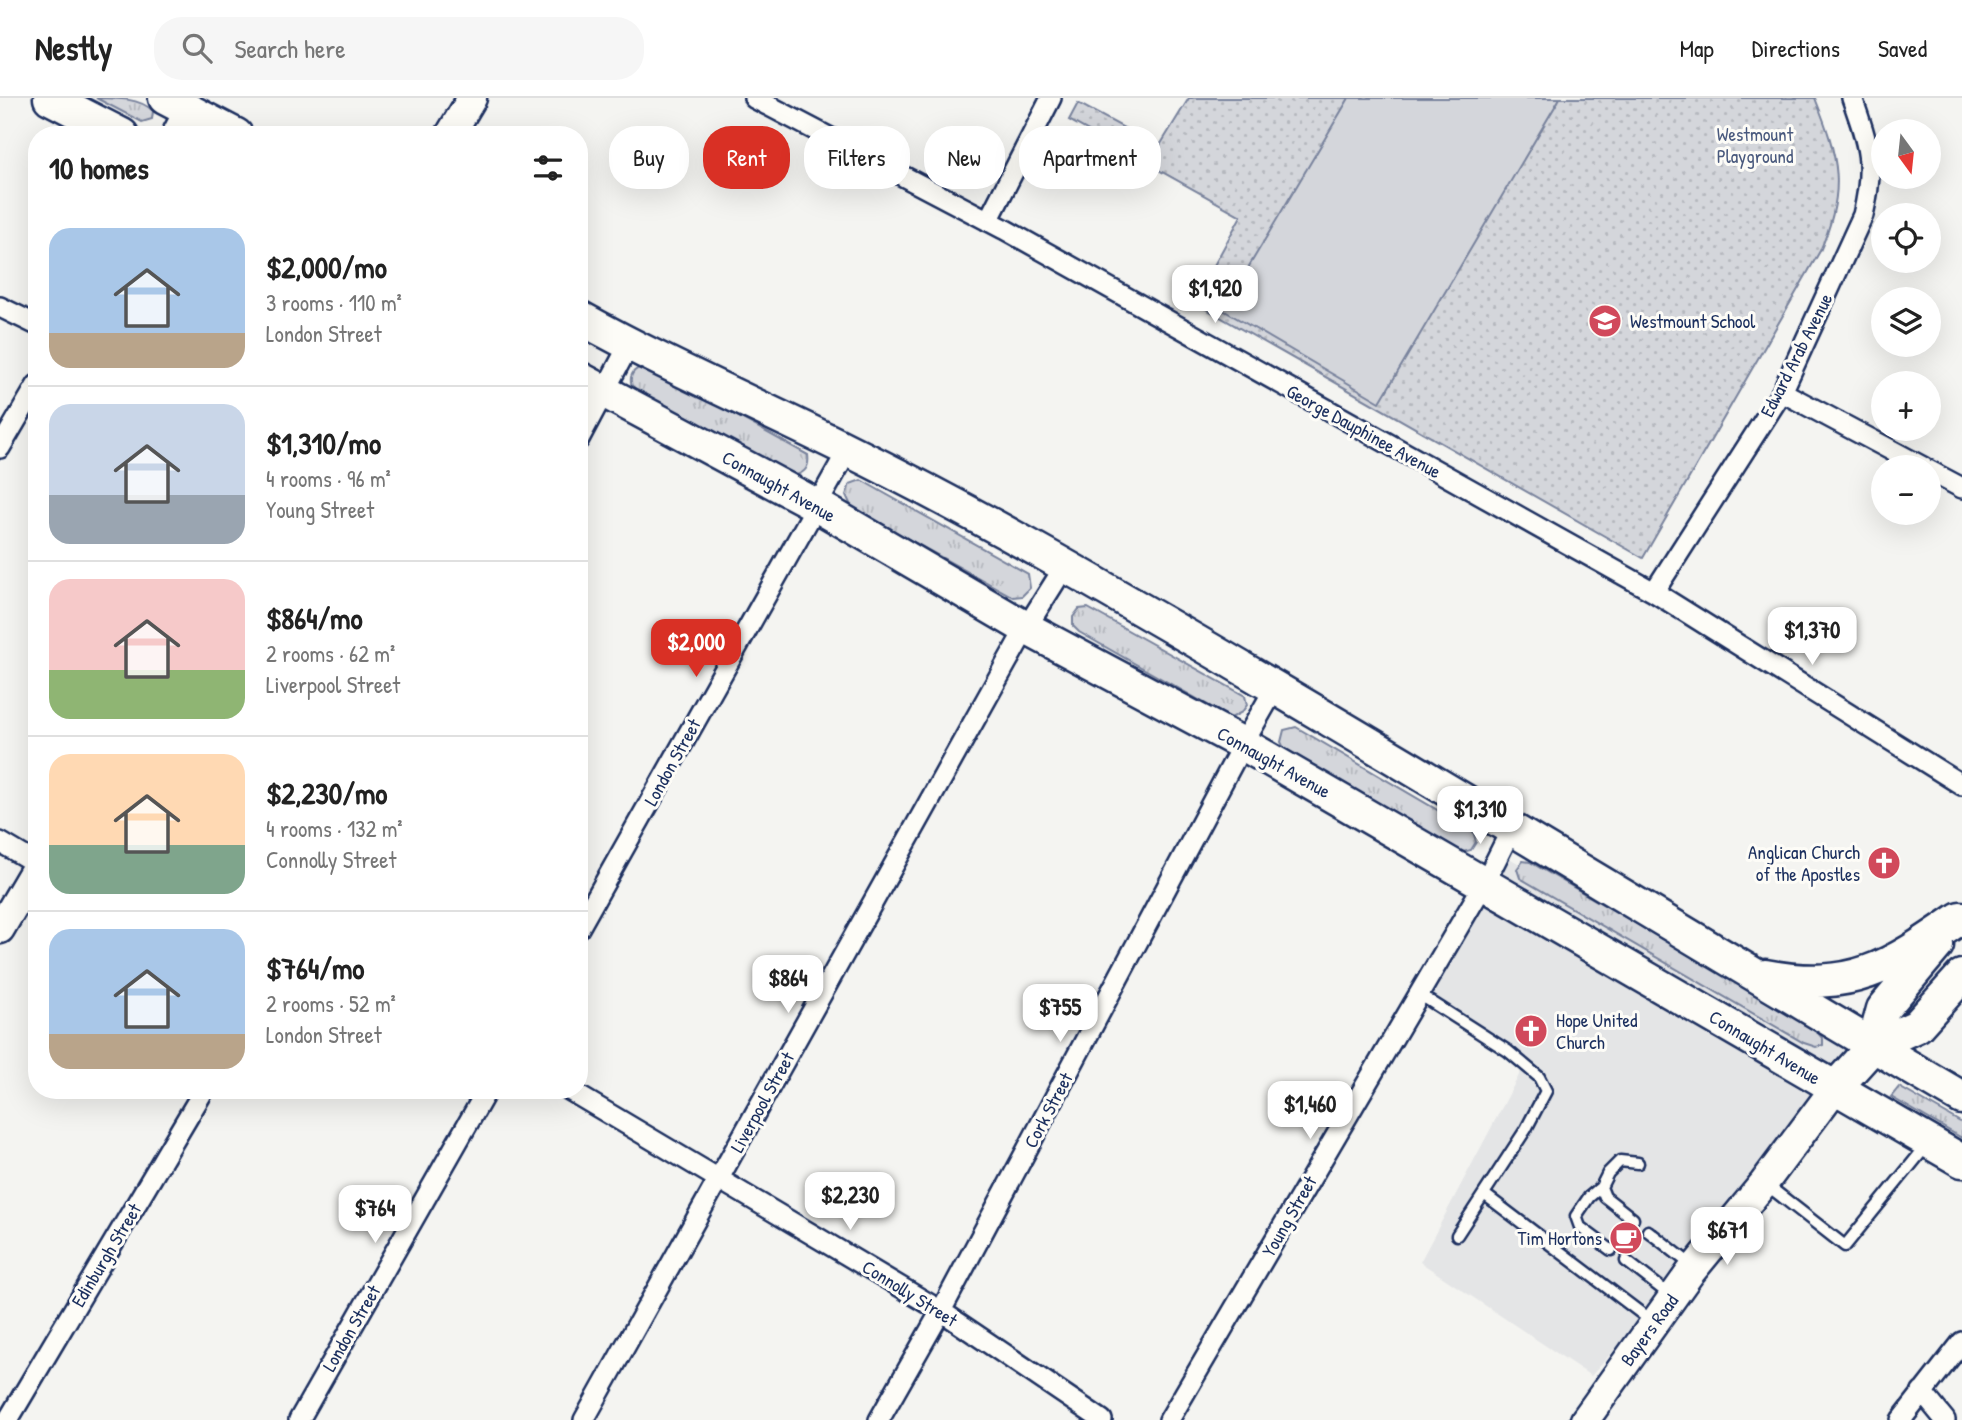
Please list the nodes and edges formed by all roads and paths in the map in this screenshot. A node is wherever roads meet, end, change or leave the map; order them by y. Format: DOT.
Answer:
graph roads {
  1 [pos="50,98"];
  2 [pos="472,98"];
  3 [pos="754,98"];
  4 [pos="1051,98"];
  5 [pos="1852,98"];
  6 [pos="174,114"];
  7 [pos="104,126"];
  8 [pos="209,126"];
  9 [pos="455,126"];
  10 [pos="988,220"];
  11 [pos="0,307"];
  12 [pos="28,321"];
  13 [pos="588,322"];
  14 [pos="629,345"];
  15 [pos="593,385"];
  16 [pos="1782,393"];
  17 [pos="28,400"];
  18 [pos="588,404"];
  19 [pos="0,448"];
  20 [pos="848,450"];
  21 [pos="1900,455"];
  22 [pos="1941,477"];
  23 [pos="1962,488"];
  24 [pos="816,505"];
  25 [pos="1065,566"];
  26 [pos="1654,592"];
  27 [pos="1026,628"];
  28 [pos="1275,688"];
  29 [pos="1243,744"];
  30 [pos="1955,781"];
  31 [pos="1512,828"];
  32 [pos="0,842"];
  33 [pos="28,859"];
  34 [pos="28,881"];
  35 [pos="1485,882"];
  36 [pos="588,912"];
  37 [pos="1961,917"];
  38 [pos="0,929"];
  39 [pos="1749,973"];
  40 [pos="1959,981"];
  41 [pos="1419,994"];
  42 [pos="1873,1046"];
  43 [pos="1835,1088"];
  44 [pos="1962,1098"];
  45 [pos="199,1099"];
  46 [pos="482,1099"];
  47 [pos="584,1099"];
  48 [pos="1930,1142"];
  49 [pos="1962,1161"];
  50 [pos="1638,1163"];
  51 [pos="720,1178"];
  52 [pos="1764,1183"];
  53 [pos="1601,1187"];
  54 [pos="1484,1194"];
  55 [pos="1633,1219"];
  56 [pos="1648,1231"];
  57 [pos="1457,1235"];
  58 [pos="1611,1250"];
  59 [pos="1626,1261"];
  60 [pos="1695,1267"];
  61 [pos="1673,1297"];
  62 [pos="941,1311"];
  63 [pos="1654,1323"];
  64 [pos="1962,1342"];
  65 [pos="1922,1392"];
  66 [pos="8,1420"];
  67 [pos="299,1420"];
  68 [pos="584,1420"];
  69 [pos="880,1420"];
  70 [pos="1102,1420"];
  71 [pos="1169,1420"];
  72 [pos="1585,1420"];
  73 [pos="1900,1420"];
  74 [pos="1945,1420"];
  1 -- 7 [label="main road"];
  2 -- 9 [label="main road"];
  3 -- 10 [label="street, George Dauphinee Avenue"];
  4 -- 10 [label="street"];
  5 -- 16 [label="street, Edward Arab Avenue"];
  6 -- 8 [label="main road"];
  10 -- 26 [label="street, George Dauphinee Avenue"];
  11 -- 12 [label="street"];
  13 -- 14 [label="main road"];
  14 -- 15 [label="street"];
  14 -- 20 [label="main road"];
  15 -- 18 [label="street"];
  15 -- 24 [label="main road, Connaught Avenue"];
  16 -- 21 [label="street"];
  16 -- 26 [label="street, Edward Arab Avenue"];
  17 -- 19 [label="street"];
  20 -- 24 [label="street, London Street"];
  20 -- 25 [label="main road"];
  22 -- 23 [label="street"];
  24 -- 27 [label="main road, Connaught Avenue"];
  24 -- 36 [label="street, London Street"];
  25 -- 27 [label="street, Liverpool Street"];
  25 -- 28 [label="main road"];
  26 -- 30 [label="street, George Dauphinee Avenue"];
  27 -- 29 [label="main road, Connaught Avenue"];
  27 -- 51 [label="street, Liverpool Street"];
  28 -- 29 [label="street, Cork Street"];
  28 -- 31 [label="main road"];
  29 -- 35 [label="main road, Connaught Avenue"];
  29 -- 62 [label="street, Cork Street"];
  31 -- 35 [label="street, Young Street"];
  31 -- 39 [label="main road"];
  32 -- 33 [label="street"];
  34 -- 38 [label="main road"];
  35 -- 41 [label="street, Young Street"];
  35 -- 43 [label="main road, Connaught Avenue"];
  37 -- 39 [label="main road"];
  37 -- 42 [label="main road, Bayers Road"];
  39 -- 42 [label="main road"];
  40 -- 42 [label="main road, Bayers Road"];
  41 -- 54 [label="lane"];
  41 -- 71 [label="street, Young Street"];
  42 -- 43 [label="main road, Bayers Road"];
  42 -- 44 [label="main road"];
  43 -- 48 [label="main road, Connaught Avenue"];
  43 -- 52 [label="main road, Bayers Road"];
  45 -- 66 [label="street, Edinburgh Street"];
  46 -- 67 [label="street, London Street"];
  47 -- 51 [label="street, Connolly Street"];
  48 -- 49 [label="main road, Connaught Avenue"];
  48 -- 52 [label="lane"];
  50 -- 53 [label="lane"];
  51 -- 62 [label="street, Connolly Street"];
  51 -- 68 [label="street, Liverpool Street"];
  52 -- 60 [label="main road, Bayers Road"];
  53 -- 55 [label="lane"];
  53 -- 58 [label="lane"];
  54 -- 57 [label="lane"];
  54 -- 63 [label="lane"];
  56 -- 60 [label="lane"];
  59 -- 61 [label="lane"];
  60 -- 61 [label="main road, Bayers Road"];
  61 -- 63 [label="main road, Bayers Road"];
  62 -- 69 [label="street, Cork Street"];
  62 -- 70 [label="street, Connolly Street"];
  63 -- 72 [label="main road, Bayers Road"];
  64 -- 65 [label="street"];
  65 -- 73 [label="street"];
  65 -- 74 [label="street"];
}
